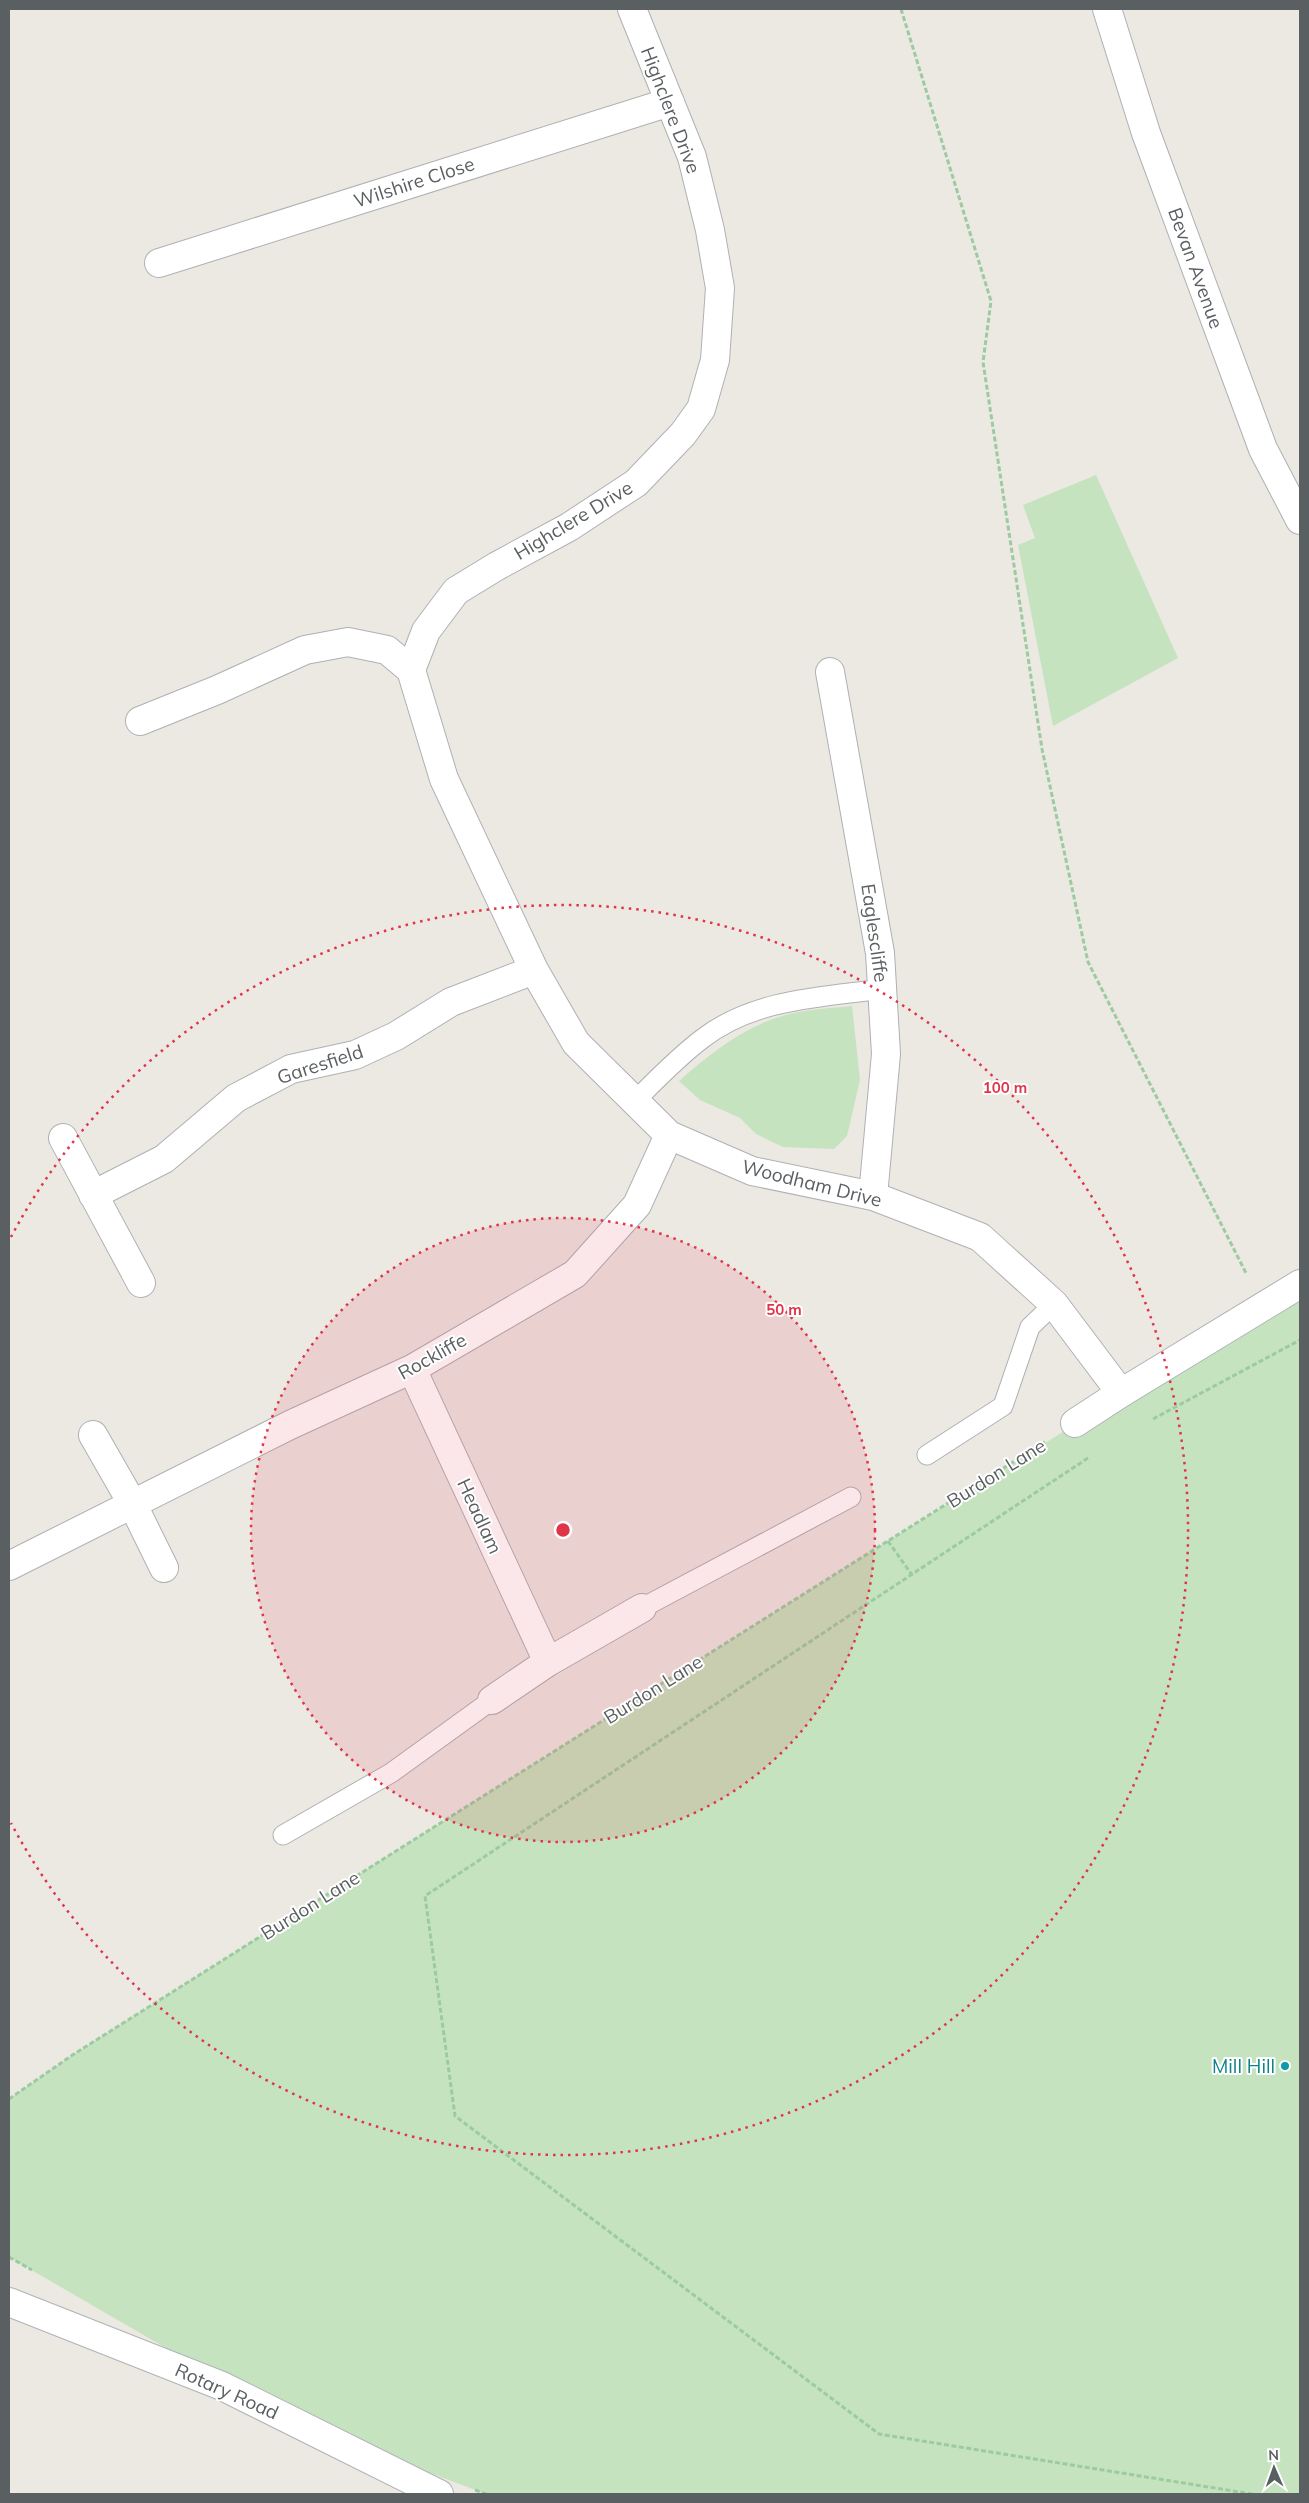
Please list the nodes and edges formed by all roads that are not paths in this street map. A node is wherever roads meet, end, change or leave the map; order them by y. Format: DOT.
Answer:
graph roads {
  1 [pos="632,9"];
  2 [pos="1107,9"];
  3 [pos="670,102"];
  4 [pos="159,263"];
  5 [pos="1300,520"];
  6 [pos="411,670"];
  7 [pos="830,672"];
  8 [pos="140,721"];
  9 [pos="534,970"];
  10 [pos="883,989"];
  11 [pos="635,1101"];
  12 [pos="669,1135"];
  13 [pos="63,1138"];
  14 [pos="93,1194"];
  15 [pos="873,1196"];
  16 [pos="141,1283"];
  17 [pos="1300,1284"];
  18 [pos="1054,1304"];
  19 [pos="412,1369"];
  20 [pos="1121,1392"];
  21 [pos="1075,1423"];
  22 [pos="93,1435"];
  23 [pos="927,1455"];
  24 [pos="851,1497"];
  25 [pos="132,1503"];
  26 [pos="9,1566"];
  27 [pos="164,1568"];
  28 [pos="642,1608"];
  29 [pos="548,1662"];
  30 [pos="492,1700"];
  31 [pos="283,1834"];
  32 [pos="9,2302"];
  33 [pos="439,2494"];
  1 -- 3 [label="street, Highclere Drive"];
  2 -- 5 [label="street, Bevan Avenue"];
  3 -- 4 [label="street, Wilshire Close"];
  3 -- 6 [label="street, Highclere Drive"];
  6 -- 8 [label="street"];
  6 -- 9 [label="street, Woodham Drive"];
  7 -- 10 [label="street, Eaglescliffe"];
  9 -- 11 [label="street, Woodham Drive"];
  9 -- 14 [label="street, Garesfield"];
  10 -- 11 [label="lane"];
  10 -- 15 [label="street, Eaglescliffe"];
  11 -- 12 [label="street, Woodham Drive"];
  12 -- 15 [label="street, Woodham Drive"];
  12 -- 19 [label="street, Rockliffe"];
  13 -- 14 [label="street"];
  14 -- 16 [label="street"];
  15 -- 18 [label="street, Woodham Drive"];
  17 -- 20 [label="street"];
  18 -- 20 [label="street, Woodham Drive"];
  18 -- 23 [label="lane"];
  19 -- 25 [label="street, Rockliffe"];
  19 -- 29 [label="street, Headlam"];
  20 -- 21 [label="street"];
  22 -- 25 [label="street"];
  24 -- 28 [label="lane"];
  25 -- 26 [label="street, Rockliffe"];
  25 -- 27 [label="street"];
  28 -- 29 [label="street"];
  29 -- 30 [label="street"];
  30 -- 31 [label="lane"];
  32 -- 33 [label="street, Rotary Road"];
}
